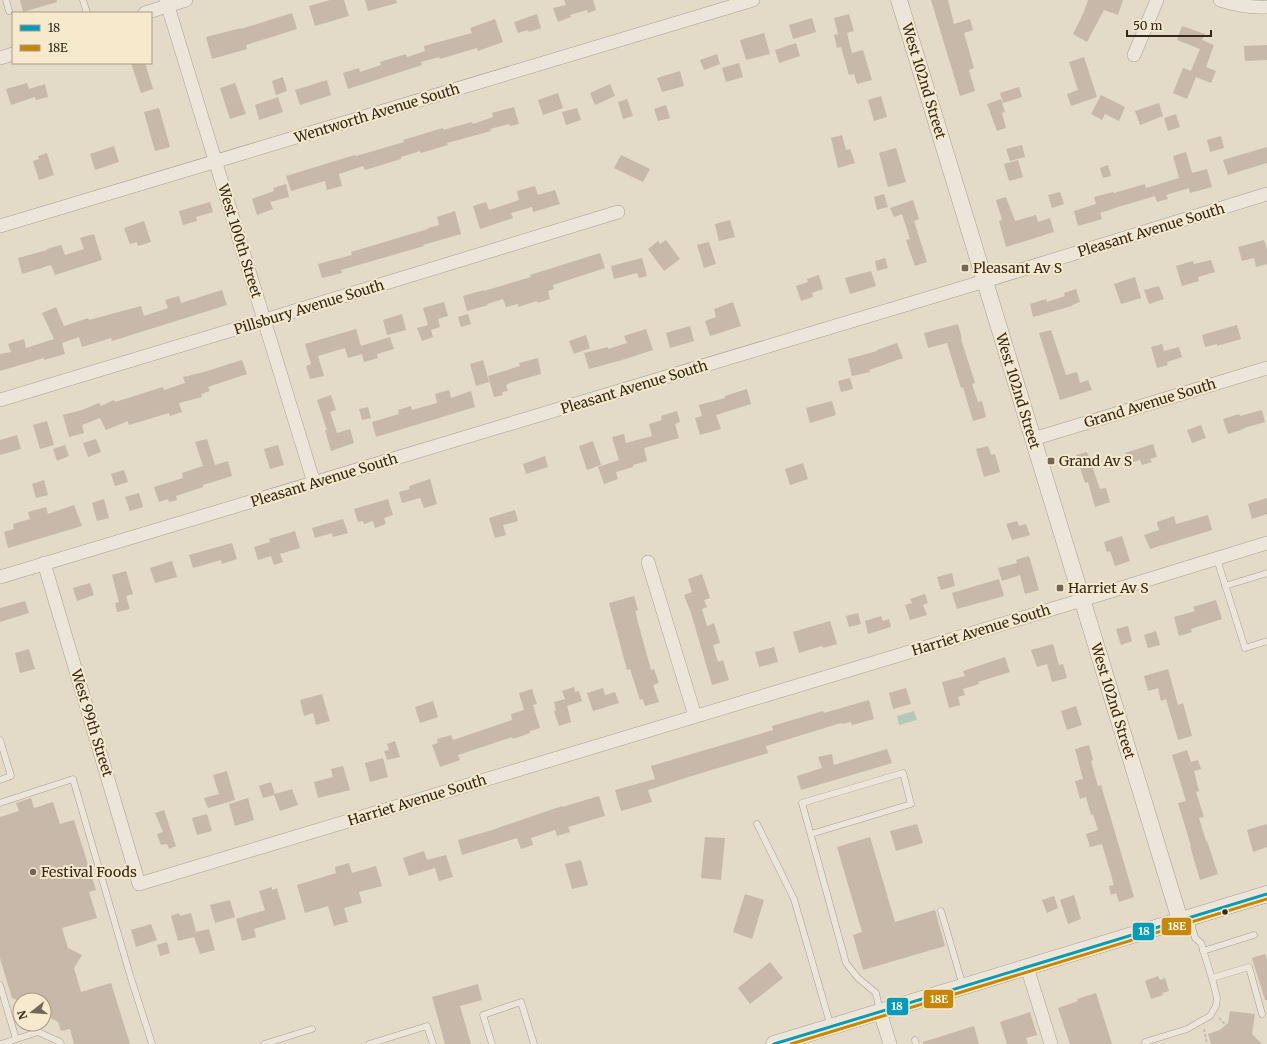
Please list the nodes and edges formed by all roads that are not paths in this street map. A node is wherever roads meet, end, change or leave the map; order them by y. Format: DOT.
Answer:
graph roads {
  1 [pos="6,0"];
  2 [pos="83,0"];
  3 [pos="186,0"];
  4 [pos="753,0"];
  5 [pos="899,0"];
  6 [pos="1156,0"];
  7 [pos="1220,0"];
  8 [pos="166,3"];
  9 [pos="1267,7"];
  10 [pos="9,11"];
  11 [pos="87,12"];
  12 [pos="147,12"];
  13 [pos="12,54"];
  14 [pos="1134,55"];
  15 [pos="0,58"];
  16 [pos="215,161"];
  17 [pos="1267,194"];
  18 [pos="618,212"];
  19 [pos="0,226"];
  20 [pos="985,281"];
  21 [pos="264,320"];
  22 [pos="1267,368"];
  23 [pos="0,400"];
  24 [pos="1033,439"];
  25 [pos="314,483"];
  26 [pos="1267,543"];
  27 [pos="1217,559"];
  28 [pos="648,562"];
  29 [pos="44,563"];
  30 [pos="1267,573"];
  31 [pos="0,577"];
  32 [pos="1225,586"];
  33 [pos="1082,600"];
  34 [pos="1267,641"];
  35 [pos="695,716"];
  36 [pos="0,740"];
  37 [pos="0,780"];
  38 [pos="0,803"];
  39 [pos="756,824"];
  40 [pos="811,834"];
  41 [pos="139,884"];
  42 [pos="1267,894"];
  43 [pos="942,911"];
  44 [pos="1185,919"];
  45 [pos="1254,935"];
  46 [pos="1203,951"];
  47 [pos="1027,967"];
  48 [pos="1212,978"];
  49 [pos="0,985"];
  50 [pos="964,986"];
  51 [pos="880,1012"];
  52 [pos="1262,1014"];
  53 [pos="831,1027"];
  54 [pos="312,1029"];
  55 [pos="16,1039"];
  56 [pos="1145,1042"];
  57 [pos="0,1044"];
  58 [pos="61,1044"];
  59 [pos="152,1044"];
  60 [pos="264,1044"];
  61 [pos="369,1044"];
  62 [pos="433,1044"];
  63 [pos="492,1044"];
  64 [pos="534,1044"];
  65 [pos="774,1044"];
  66 [pos="890,1044"];
  67 [pos="1051,1044"];
  1 -- 10 [label="lane"];
  2 -- 11 [label="lane"];
  3 -- 8 [label="street"];
  4 -- 16 [label="street, Wentworth Avenue South"];
  5 -- 20 [label="street, West 102nd Street"];
  6 -- 14 [label="street"];
  7 -- 9 [label="street"];
  8 -- 12 [label="street"];
  8 -- 16 [label="street, West 100th Street"];
  13 -- 15 [label="street"];
  16 -- 19 [label="street, Wentworth Avenue South"];
  16 -- 21 [label="street, West 100th Street"];
  17 -- 20 [label="street, Pleasant Avenue South"];
  18 -- 21 [label="street, Pillsbury Avenue South"];
  20 -- 24 [label="street, West 102nd Street"];
  20 -- 25 [label="street, Pleasant Avenue South"];
  21 -- 23 [label="street, Pillsbury Avenue South"];
  21 -- 25 [label="street, West 100th Street"];
  22 -- 24 [label="street, Grand Avenue South"];
  24 -- 33 [label="street, West 102nd Street"];
  25 -- 29 [label="street, Pleasant Avenue South"];
  26 -- 27 [label="street, Harriet Avenue South"];
  27 -- 32 [label="lane"];
  27 -- 33 [label="street, Harriet Avenue South"];
  28 -- 35 [label="street"];
  29 -- 31 [label="street, Pleasant Avenue South"];
  29 -- 41 [label="street, West 99th Street"];
  30 -- 32 [label="lane"];
  32 -- 34 [label="lane"];
  33 -- 35 [label="street, Harriet Avenue South"];
  33 -- 44 [label="street, West 102nd Street"];
  35 -- 41 [label="street, Harriet Avenue South"];
  36 -- 37 [label="lane"];
  38 -- 59 [label="lane"];
  39 -- 53 [label="lane"];
  40 -- 40 [label="lane"];
  40 -- 51 [label="lane"];
  42 -- 44 [label="street"];
  43 -- 50 [label="lane"];
  44 -- 46 [label="lane"];
  44 -- 47 [label="street"];
  45 -- 46 [label="lane"];
  46 -- 48 [label="lane"];
  47 -- 50 [label="street"];
  47 -- 67 [label="street"];
  48 -- 52 [label="lane"];
  48 -- 56 [label="lane"];
  49 -- 55 [label="lane"];
  50 -- 51 [label="street"];
  51 -- 53 [label="street"];
  51 -- 66 [label="street"];
  53 -- 65 [label="street"];
  54 -- 60 [label="lane"];
  55 -- 57 [label="lane"];
  55 -- 58 [label="lane"];
  61 -- 62 [label="lane"];
  63 -- 64 [label="lane"];
}
